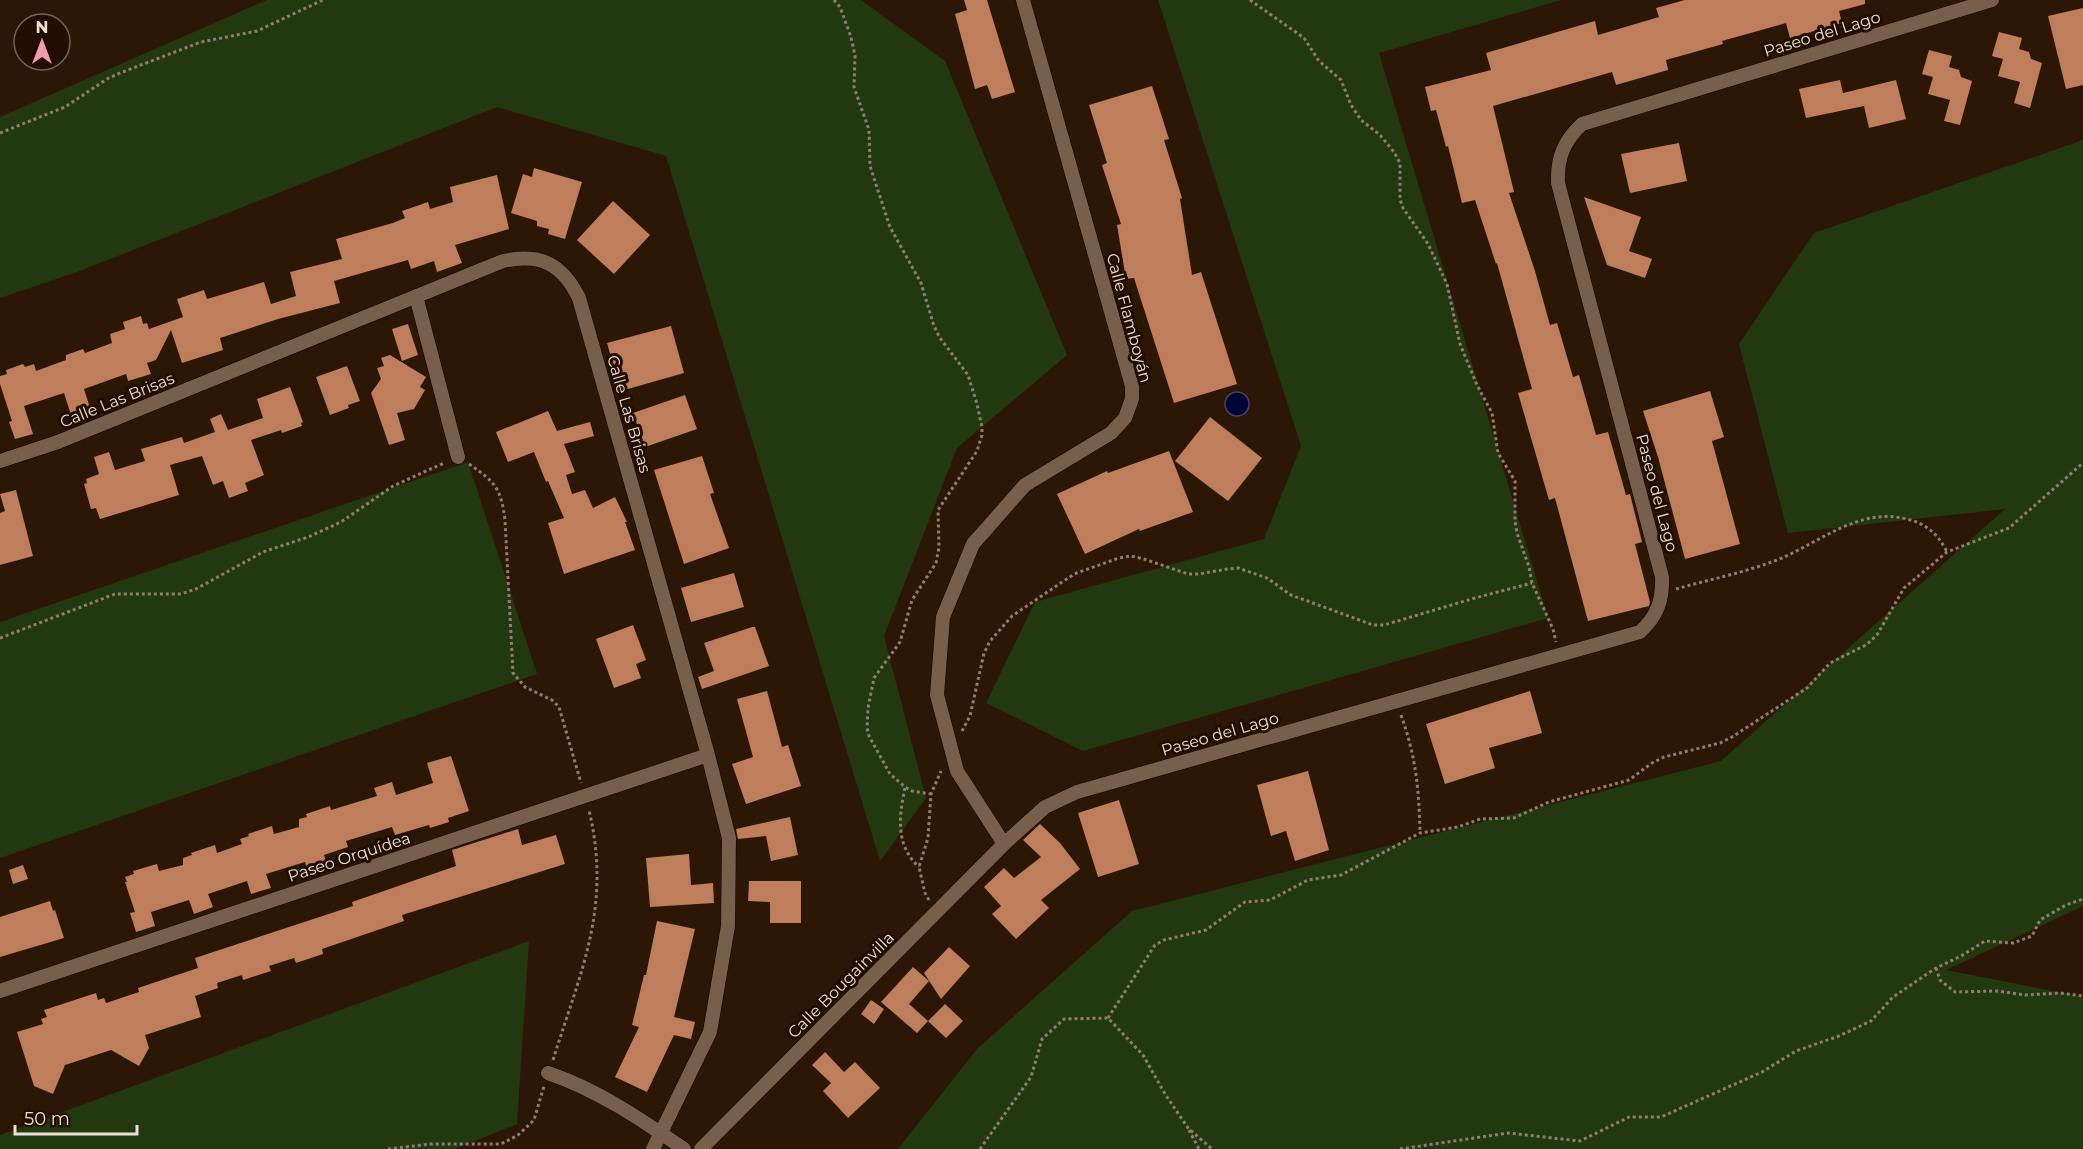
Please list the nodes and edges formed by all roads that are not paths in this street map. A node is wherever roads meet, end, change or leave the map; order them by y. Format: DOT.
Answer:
graph roads {
  1 [pos="1023,0"];
  2 [pos="1992,0"];
  3 [pos="416,296"];
  4 [pos="458,457"];
  5 [pos="0,461"];
  6 [pos="708,755"];
  7 [pos="1004,844"];
  8 [pos="0,991"];
  9 [pos="548,1073"];
  10 [pos="661,1133"];
  11 [pos="653,1149"];
  12 [pos="684,1149"];
  13 [pos="701,1149"];
  1 -- 7 [label="street, Calle Flamboyán"];
  2 -- 7 [label="street, Paseo del Lago"];
  3 -- 4 [label="street"];
  3 -- 5 [label="street, Calle Las Brisas"];
  3 -- 6 [label="street, Calle Las Brisas"];
  6 -- 8 [label="street, Paseo Orquídea"];
  6 -- 10 [label="street, Calle Las Brisas"];
  7 -- 13 [label="street, Calle Bougainvilla"];
  9 -- 10 [label="street"];
  10 -- 11 [label="street, Calle Las Brisas"];
  10 -- 12 [label="street"];
}
